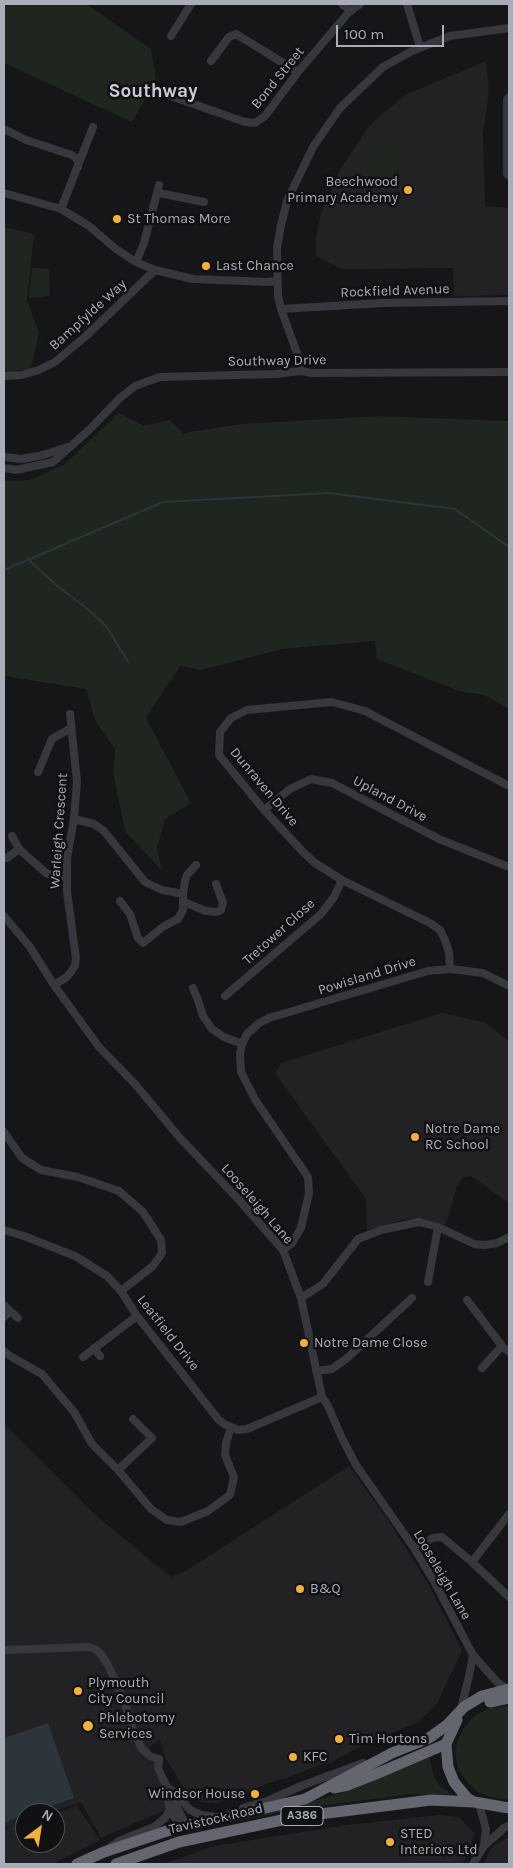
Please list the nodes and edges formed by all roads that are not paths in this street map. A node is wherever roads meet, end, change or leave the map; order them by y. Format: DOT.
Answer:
graph roads {
  1 [pos="191,4"];
  2 [pos="342,4"];
  3 [pos="360,4"];
  4 [pos="407,4"];
  5 [pos="350,11"];
  6 [pos="509,28"];
  7 [pos="171,36"];
  8 [pos="420,47"];
  9 [pos="211,61"];
  10 [pos="298,72"];
  11 [pos="156,91"];
  12 [pos="509,97"];
  13 [pos="93,127"];
  14 [pos="4,129"];
  15 [pos="508,149"];
  16 [pos="78,167"];
  17 [pos="509,176"];
  18 [pos="4,193"];
  19 [pos="204,202"];
  20 [pos="61,210"];
  21 [pos="136,262"];
  22 [pos="155,270"];
  23 [pos="277,281"];
  24 [pos="509,301"];
  25 [pos="281,310"];
  26 [pos="300,372"];
  27 [pos="509,372"];
  28 [pos="4,376"];
  29 [pos="71,445"];
  30 [pos="4,457"];
  31 [pos="4,468"];
  32 [pos="70,714"];
  33 [pos="71,728"];
  34 [pos="38,772"];
  35 [pos="509,786"];
  36 [pos="264,810"];
  37 [pos="74,819"];
  38 [pos="12,836"];
  39 [pos="19,849"];
  40 [pos="7,858"];
  41 [pos="196,865"];
  42 [pos="509,867"];
  43 [pos="66,877"];
  44 [pos="342,880"];
  45 [pos="216,884"];
  46 [pos="184,898"];
  47 [pos="120,900"];
  48 [pos="4,916"];
  49 [pos="154,935"];
  50 [pos="160,942"];
  51 [pos="450,969"];
  52 [pos="54,985"];
  53 [pos="509,986"];
  54 [pos="193,988"];
  55 [pos="225,996"];
  56 [pos="242,1044"];
  57 [pos="5,1135"];
  58 [pos="438,1227"];
  59 [pos="4,1230"];
  60 [pos="509,1235"];
  61 [pos="283,1250"];
  62 [pos="428,1282"];
  63 [pos="121,1291"];
  64 [pos="301,1298"];
  65 [pos="412,1298"];
  66 [pos="467,1300"];
  67 [pos="6,1311"];
  68 [pos="137,1316"];
  69 [pos="18,1318"];
  70 [pos="502,1346"];
  71 [pos="94,1348"];
  72 [pos="4,1350"];
  73 [pos="509,1352"];
  74 [pos="100,1356"];
  75 [pos="83,1357"];
  76 [pos="482,1368"];
  77 [pos="316,1371"];
  78 [pos="322,1397"];
  79 [pos="133,1419"];
  80 [pos="231,1428"];
  81 [pos="118,1470"];
  82 [pos="509,1514"];
  83 [pos="414,1548"];
  84 [pos="472,1562"];
  85 [pos="509,1597"];
  86 [pos="4,1650"];
  87 [pos="473,1655"];
  88 [pos="509,1691"];
  89 [pos="460,1715"];
  90 [pos="446,1744"];
  91 [pos="392,1753"];
  92 [pos="301,1786"];
  93 [pos="166,1787"];
  94 [pos="322,1790"];
  95 [pos="477,1803"];
  96 [pos="509,1808"];
  97 [pos="170,1810"];
  98 [pos="218,1818"];
  99 [pos="509,1826"];
  100 [pos="187,1827"];
  101 [pos="246,1827"];
  102 [pos="188,1840"];
  103 [pos="484,1846"];
  104 [pos="104,1852"];
  105 [pos="77,1864"];
  106 [pos="116,1864"];
  107 [pos="473,1864"];
  1 -- 7 [label="street"];
  2 -- 5 [label="street"];
  3 -- 5 [label="street, Bond Street"];
  4 -- 8 [label="street"];
  5 -- 10 [label="street, Bond Street"];
  6 -- 8 [label="street"];
  8 -- 23 [label="street"];
  9 -- 10 [label="street"];
  10 -- 11 [label="street, Bond Street"];
  12 -- 15 [label="street"];
  13 -- 16 [label="street"];
  14 -- 16 [label="street"];
  15 -- 17 [label="street"];
  16 -- 20 [label="street"];
  18 -- 20 [label="street"];
  19 -- 21 [label="street"];
  20 -- 21 [label="street"];
  21 -- 22 [label="street"];
  22 -- 23 [label="street"];
  22 -- 28 [label="street, Bampfylde Way"];
  23 -- 25 [label="street"];
  24 -- 25 [label="street, Rockfield Avenue"];
  25 -- 26 [label="street"];
  26 -- 27 [label="street, Southway Drive"];
  26 -- 29 [label="street, Southway Drive"];
  29 -- 30 [label="street, Southway Drive"];
  29 -- 31 [label="street, Southway Drive"];
  32 -- 33 [label="street, Warleigh Crescent"];
  33 -- 34 [label="street, Warleigh Crescent"];
  33 -- 37 [label="street, Warleigh Crescent"];
  35 -- 36 [label="street, Dunraven Drive"];
  36 -- 42 [label="street, Upland Drive"];
  36 -- 44 [label="street, Dunraven Drive"];
  37 -- 43 [label="street, Warleigh Crescent"];
  37 -- 46 [label="street"];
  38 -- 39 [label="street"];
  39 -- 40 [label="street"];
  39 -- 43 [label="street"];
  41 -- 46 [label="street"];
  43 -- 52 [label="street, Warleigh Crescent"];
  44 -- 51 [label="street, Dunraven Drive"];
  44 -- 55 [label="street, Tretower Close"];
  45 -- 46 [label="street"];
  46 -- 49 [label="street"];
  47 -- 49 [label="street"];
  48 -- 52 [label="street, Looseleigh Lane"];
  49 -- 50 [label="street"];
  51 -- 53 [label="street, Powisland Drive"];
  51 -- 56 [label="street, Powisland Drive"];
  52 -- 61 [label="street, Looseleigh Lane"];
  54 -- 56 [label="street"];
  56 -- 61 [label="street"];
  57 -- 63 [label="street, Leatfield Drive"];
  58 -- 60 [label="street"];
  58 -- 62 [label="street"];
  58 -- 64 [label="street"];
  59 -- 63 [label="street"];
  61 -- 64 [label="street, Looseleigh Lane"];
  63 -- 68 [label="street, Leatfield Drive"];
  64 -- 77 [label="street, Looseleigh Lane"];
  65 -- 77 [label="street"];
  66 -- 70 [label="street"];
  67 -- 69 [label="street"];
  68 -- 71 [label="street"];
  68 -- 80 [label="street, Leatfield Drive"];
  70 -- 73 [label="street"];
  70 -- 76 [label="street"];
  71 -- 74 [label="street"];
  71 -- 75 [label="street"];
  72 -- 81 [label="street"];
  77 -- 78 [label="street, Looseleigh Lane"];
  78 -- 80 [label="street"];
  78 -- 83 [label="street, Looseleigh Lane"];
  79 -- 81 [label="street"];
  80 -- 81 [label="street"];
  82 -- 84 [label="street"];
  83 -- 84 [label="street"];
  83 -- 87 [label="street, Looseleigh Lane"];
  84 -- 85 [label="street"];
  86 -- 93 [label="street"];
  87 -- 88 [label="street, Looseleigh Lane"];
  87 -- 89 [label="street"];
  88 -- 89 [label="highway, Tavistock Road / A386"];
  89 -- 90 [label="highway"];
  89 -- 91 [label="highway, Tavistock Road / A386"];
  90 -- 94 [label="highway, Tavistock Road / A386"];
  90 -- 95 [label="highway"];
  91 -- 92 [label="street"];
  91 -- 94 [label="highway, Tavistock Road / A386"];
  92 -- 94 [label="street, Tavistock Road"];
  92 -- 98 [label="street, Tavistock Road"];
  93 -- 97 [label="street"];
  93 -- 98 [label="street"];
  93 -- 100 [label="street"];
  94 -- 98 [label="highway, Tavistock Road / A386"];
  95 -- 96 [label="highway, Tavistock Road"];
  95 -- 101 [label="highway, Tavistock Road / A386"];
  95 -- 103 [label="street"];
  97 -- 100 [label="street"];
  97 -- 104 [label="street"];
  98 -- 100 [label="highway, Tavistock Road / A386"];
  99 -- 103 [label="street"];
  100 -- 101 [label="highway, A386"];
  100 -- 102 [label="highway"];
  100 -- 104 [label="highway, Tavistock Road / A386"];
  101 -- 102 [label="highway, Tavistock Road / A386"];
  102 -- 106 [label="highway, Tavistock Road / A386"];
  103 -- 107 [label="street"];
  104 -- 105 [label="highway, Tavistock Road / A386"];
}
